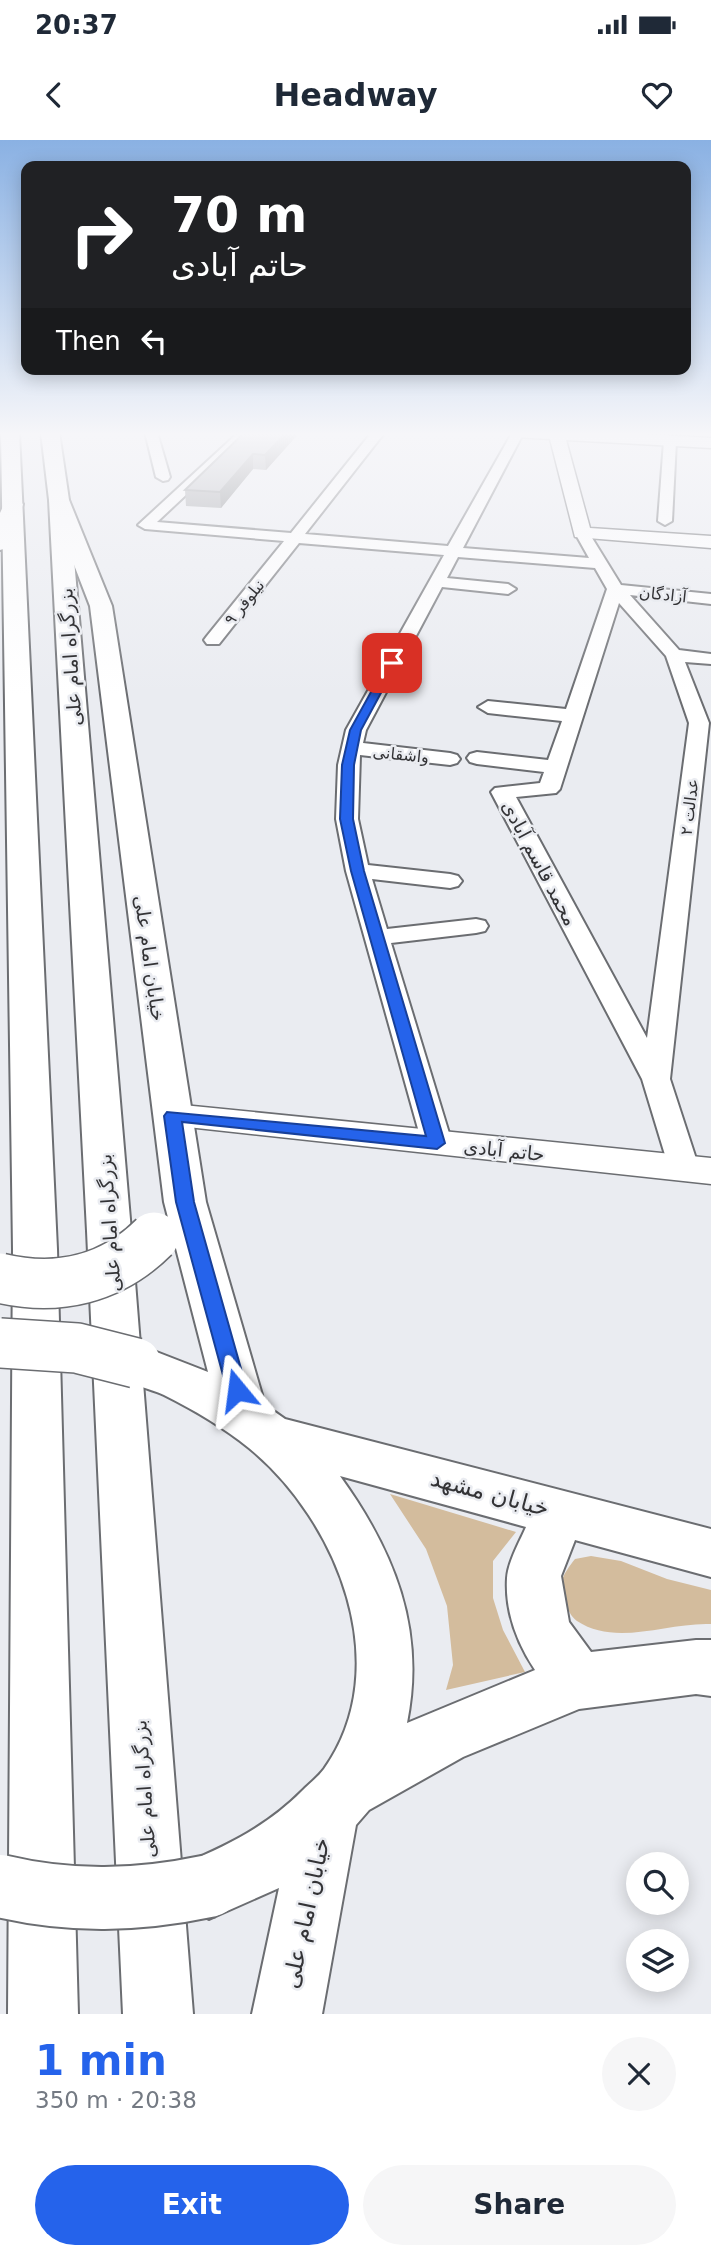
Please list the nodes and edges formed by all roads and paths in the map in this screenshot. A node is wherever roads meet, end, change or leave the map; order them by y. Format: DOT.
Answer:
graph roads {
  1 [pos="60,519"];
  2 [pos="67,519"];
  3 [pos="150,519"];
  4 [pos="311,519"];
  5 [pos="470,519"];
  6 [pos="579,519"];
  7 [pos="7,524"];
  8 [pos="582,533"];
  9 [pos="296,538"];
  10 [pos="711,542"];
  11 [pos="453,552"];
  12 [pos="599,564"];
  13 [pos="437,582"];
  14 [pos="508,589"];
  15 [pos="615,589"];
  16 [pos="711,599"];
  17 [pos="213,640"];
  18 [pos="674,655"];
  19 [pos="711,659"];
  20 [pos="488,708"];
  21 [pos="573,716"];
  22 [pos="705,724"];
  23 [pos="352,748"];
  24 [pos="477,758"];
  25 [pos="450,759"];
  26 [pos="556,767"];
  27 [pos="358,871"];
  28 [pos="450,881"];
  29 [pos="446,911"];
  30 [pos="476,926"];
  31 [pos="376,928"];
  32 [pos="656,1079"];
  33 [pos="173,1116"];
  34 [pos="437,1143"];
  35 [pos="698,1170"];
  36 [pos="185,1202"];
  37 [pos="0,1278"];
  38 [pos="0,1343"];
  39 [pos="257,1427"];
  40 [pos="559,1511"];
  41 [pos="711,1553"];
  42 [pos="711,1668"];
  43 [pos="578,1681"];
  44 [pos="338,1800"];
  45 [pos="0,1886"];
  46 [pos="43,2014"];
  47 [pos="158,2014"];
  48 [pos="287,2014"];
  1 -- 47 [label="main road, بزرگراه امام علی"];
  2 -- 33 [label="main road, خیابان امام علی"];
  3 -- 9 [label="street"];
  4 -- 9 [label="street, نیلوفر ۹"];
  5 -- 11 [label="street"];
  6 -- 8 [label="street"];
  7 -- 46 [label="main road"];
  8 -- 10 [label="street"];
  8 -- 12 [label="street, عدالت ۲"];
  9 -- 11 [label="street"];
  9 -- 17 [label="street, نیلوفر ۹"];
  11 -- 12 [label="street"];
  11 -- 13 [label="street"];
  12 -- 15 [label="street, عدالت ۲"];
  13 -- 14 [label="street"];
  13 -- 23 [label="street"];
  15 -- 16 [label="street, آزادگان"];
  15 -- 18 [label="street, عدالت ۲"];
  15 -- 21 [label="street, محمد قاسم آبادی"];
  18 -- 19 [label="street"];
  18 -- 22 [label="street, عدالت ۲"];
  20 -- 21 [label="street"];
  21 -- 26 [label="street, محمد قاسم آبادی"];
  22 -- 32 [label="street, عدالت ۲"];
  23 -- 25 [label="street, واشقانی"];
  23 -- 27 [label="street"];
  24 -- 26 [label="street"];
  26 -- 32 [label="street, محمد قاسم آبادی"];
  27 -- 28 [label="street"];
  27 -- 31 [label="street"];
  29 -- 31 [label="street"];
  30 -- 31 [label="street"];
  31 -- 34 [label="street"];
  32 -- 35 [label="street, محمد قاسم آبادی"];
  33 -- 34 [label="street, حاتم آبادی"];
  33 -- 36 [label="main road, خیابان امام علی"];
  34 -- 35 [label="street, حاتم آبادی"];
  36 -- 37 [label="main road, bridge"];
  36 -- 39 [label="main road, خیابان امام علی"];
  38 -- 39 [label="main road, bridge"];
  39 -- 40 [label="main road, خیابان مشهد"];
  39 -- 44 [label="main road"];
  40 -- 41 [label="main road, خیابان مشهد"];
  40 -- 43 [label="main road"];
  42 -- 43 [label="main road"];
  43 -- 44 [label="main road"];
  44 -- 45 [label="main road, bridge"];
  44 -- 48 [label="main road, خیابان امام علی"];
}
